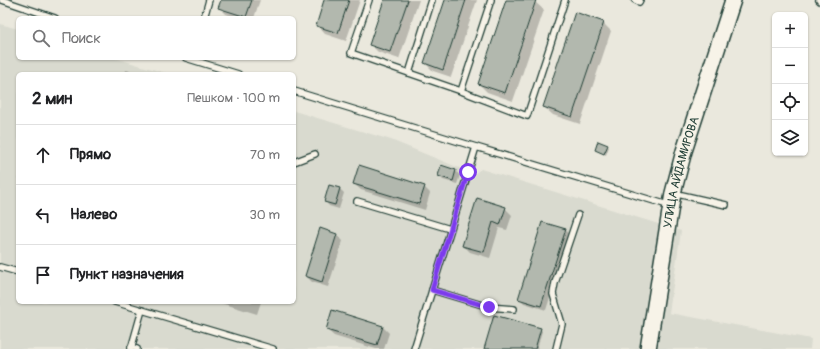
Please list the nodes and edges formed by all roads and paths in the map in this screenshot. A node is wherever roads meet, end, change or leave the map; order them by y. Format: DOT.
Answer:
graph roads {
  1 [pos="2,0"];
  2 [pos="209,0"];
  3 [pos="369,0"];
  4 [pos="432,0"];
  5 [pos="491,0"];
  6 [pos="565,0"];
  7 [pos="635,0"];
  8 [pos="640,0"];
  9 [pos="733,0"];
  10 [pos="49,16"];
  11 [pos="205,16"];
  12 [pos="192,60"];
  13 [pos="232,72"];
  14 [pos="409,73"];
  15 [pos="461,91"];
  16 [pos="296,92"];
  17 [pos="476,147"];
  18 [pos="315,154"];
  19 [pos="296,161"];
  20 [pos="672,199"];
  21 [pos="357,201"];
  22 [pos="726,205"];
  23 [pos="578,215"];
  24 [pos="450,229"];
  25 [pos="0,267"];
  26 [pos="16,271"];
  27 [pos="432,290"];
  28 [pos="126,304"];
  29 [pos="514,309"];
  30 [pos="142,310"];
  31 [pos="133,348"];
  32 [pos="273,349"];
  33 [pos="414,349"];
  34 [pos="556,349"];
  35 [pos="648,349"];
  1 -- 10 [label="lane"];
  2 -- 11 [label="lane"];
  3 -- 14 [label="lane"];
  4 -- 14 [label="lane"];
  5 -- 15 [label="lane"];
  6 -- 15 [label="lane"];
  7 -- 8 [label="lane"];
  9 -- 20 [label="main road, УЛИЦА АЙДАМИРОВА"];
  12 -- 13 [label="lane"];
  14 -- 15 [label="lane"];
  16 -- 17 [label="lane"];
  17 -- 20 [label="lane"];
  17 -- 24 [label="lane"];
  18 -- 19 [label="lane"];
  20 -- 22 [label="lane"];
  20 -- 35 [label="main road, УЛИЦА АЙДАМИРОВА"];
  21 -- 24 [label="lane"];
  23 -- 34 [label="lane"];
  24 -- 27 [label="lane"];
  25 -- 26 [label="lane"];
  27 -- 29 [label="lane"];
  27 -- 33 [label="lane"];
  28 -- 30 [label="lane"];
  30 -- 31 [label="lane"];
  30 -- 32 [label="lane"];
}
